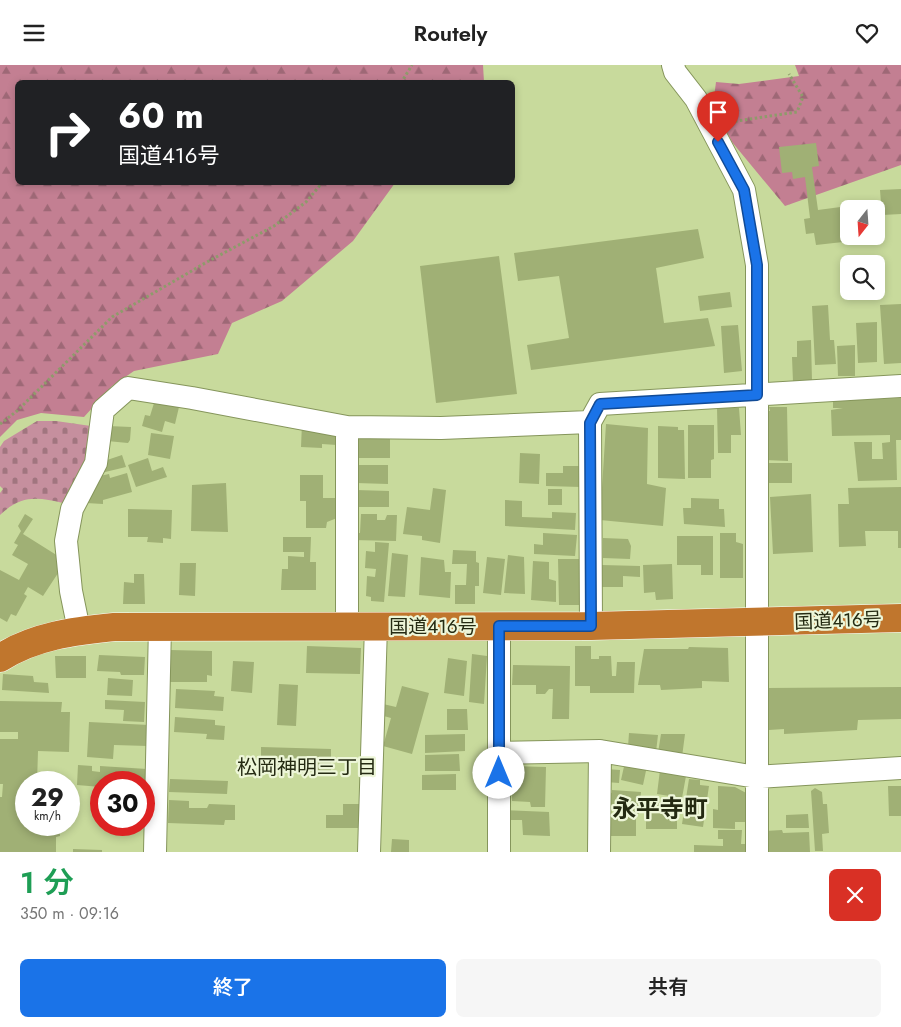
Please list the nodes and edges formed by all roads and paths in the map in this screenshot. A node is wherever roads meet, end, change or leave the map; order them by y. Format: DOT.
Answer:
graph roads {
  1 [pos="412,65"];
  2 [pos="673,65"];
  3 [pos="789,74"];
  4 [pos="403,80"];
  5 [pos="710,125"];
  6 [pos="320,185"];
  7 [pos="901,386"];
  8 [pos="757,395"];
  9 [pos="590,423"];
  10 [pos="0,424"];
  11 [pos="348,427"];
  12 [pos="901,618"];
  13 [pos="757,623"];
  14 [pos="160,626"];
  15 [pos="346,626"];
  16 [pos="376,626"];
  17 [pos="499,626"];
  18 [pos="591,626"];
  19 [pos="80,630"];
  20 [pos="0,658"];
  21 [pos="600,751"];
  22 [pos="499,753"];
  23 [pos="901,768"];
  24 [pos="756,777"];
  25 [pos="155,852"];
  26 [pos="369,852"];
  27 [pos="499,852"];
  28 [pos="600,852"];
  29 [pos="757,852"];
  1 -- 4 [label="path"];
  2 -- 5 [label="street"];
  3 -- 5 [label="path"];
  5 -- 8 [label="street"];
  6 -- 10 [label="path"];
  7 -- 8 [label="street"];
  8 -- 9 [label="street"];
  8 -- 13 [label="street"];
  9 -- 11 [label="street"];
  9 -- 18 [label="street"];
  11 -- 15 [label="street"];
  11 -- 19 [label="street"];
  12 -- 13 [label="highway, 国道416号"];
  13 -- 18 [label="highway, 国道416号"];
  13 -- 24 [label="street"];
  14 -- 15 [label="highway, 国道416号"];
  14 -- 19 [label="highway, 国道416号"];
  14 -- 25 [label="street"];
  15 -- 16 [label="highway, 国道416号"];
  16 -- 17 [label="highway, 国道416号"];
  16 -- 26 [label="street"];
  17 -- 18 [label="highway, 国道416号"];
  17 -- 22 [label="street"];
  19 -- 20 [label="highway, 国道416号"];
  21 -- 22 [label="street"];
  21 -- 24 [label="street"];
  21 -- 28 [label="street"];
  22 -- 27 [label="street"];
  23 -- 24 [label="street"];
  24 -- 29 [label="street"];
}
